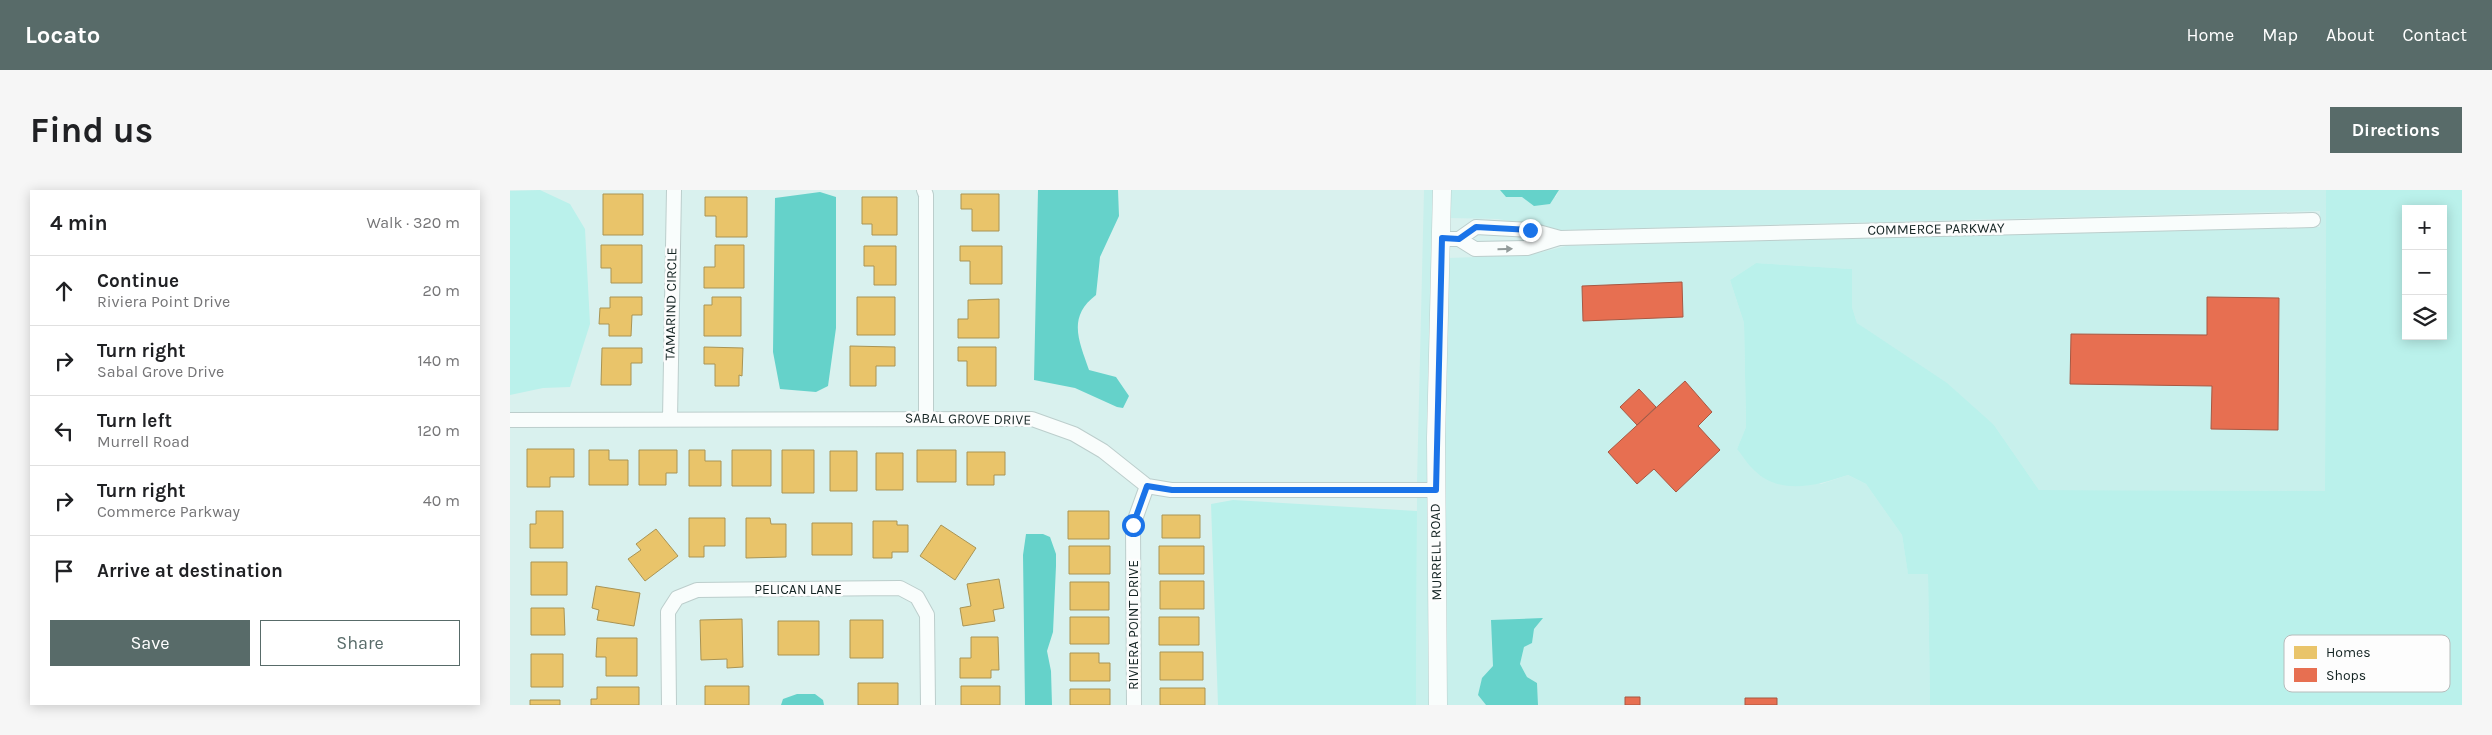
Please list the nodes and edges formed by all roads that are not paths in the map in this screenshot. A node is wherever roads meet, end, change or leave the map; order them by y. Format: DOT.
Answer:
graph roads {
  1 [pos="674,190"];
  2 [pos="924,190"];
  3 [pos="1442,190"];
  4 [pos="2313,220"];
  5 [pos="1560,238"];
  6 [pos="1450,239"];
  7 [pos="926,417"];
  8 [pos="670,419"];
  9 [pos="510,420"];
  10 [pos="1147,486"];
  11 [pos="1436,490"];
  12 [pos="669,705"];
  13 [pos="928,705"];
  14 [pos="1134,705"];
  15 [pos="1438,705"];
  1 -- 8 [label="street, TAMARIND CIRCLE"];
  2 -- 7 [label="street"];
  3 -- 6 [label="street, MURRELL ROAD"];
  4 -- 5 [label="street, COMMERCE PARKWAY"];
  6 -- 5 [label="street, COMMERCE PARKWAY, one-way"];
  5 -- 6 [label="street, COMMERCE PARKWAY"];
  6 -- 11 [label="street, MURRELL ROAD"];
  7 -- 8 [label="street, SABAL GROVE DRIVE"];
  7 -- 10 [label="street, SABAL GROVE DRIVE"];
  8 -- 9 [label="street, SABAL GROVE DRIVE"];
  10 -- 11 [label="street, SABAL GROVE DRIVE"];
  10 -- 14 [label="street, RIVIERA POINT DRIVE"];
  11 -- 15 [label="street, MURRELL ROAD"];
  12 -- 13 [label="street, PELICAN LANE"];
}
